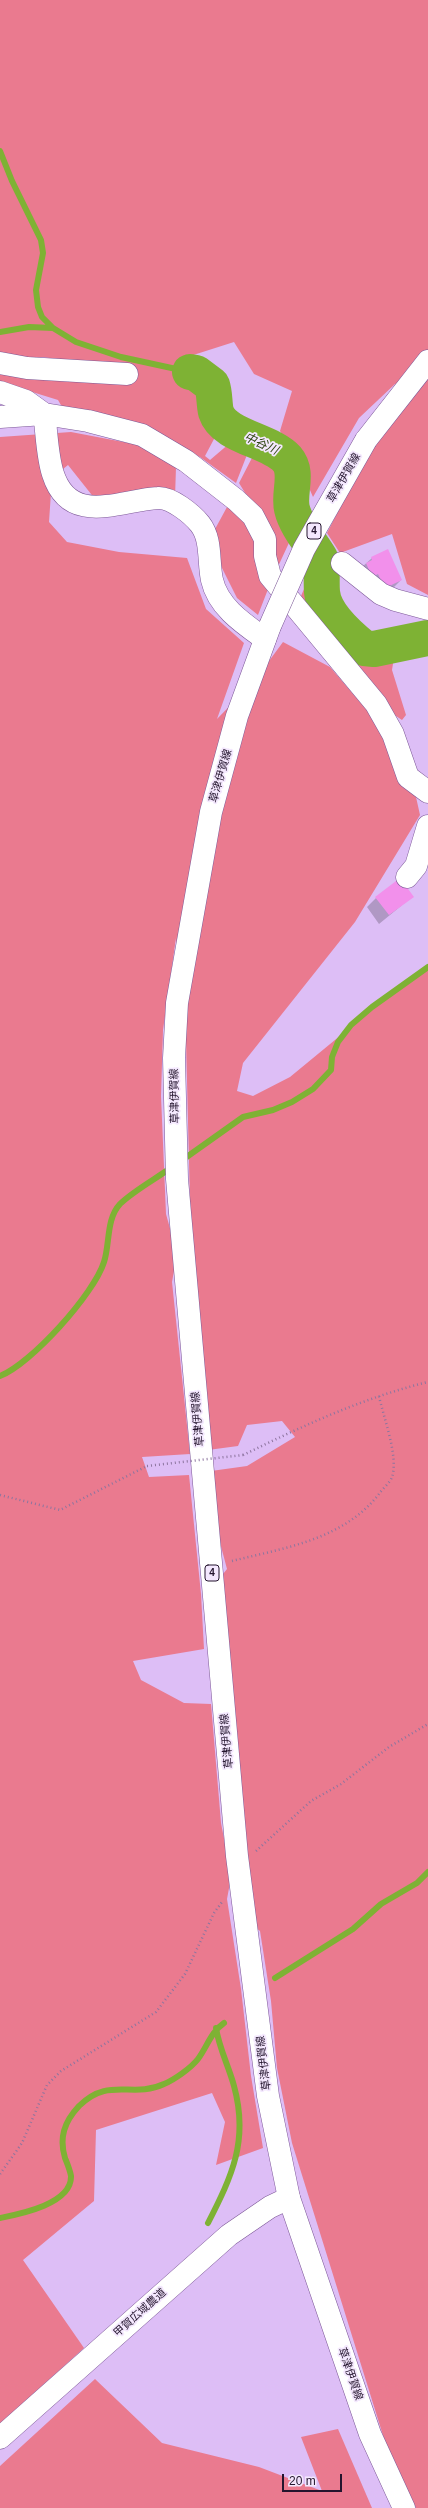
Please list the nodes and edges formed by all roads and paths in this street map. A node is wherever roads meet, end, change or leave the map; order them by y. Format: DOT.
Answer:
graph roads {
  1 [pos="428,361"];
  2 [pos="0,363"];
  3 [pos="127,374"];
  4 [pos="0,392"];
  5 [pos="44,414"];
  6 [pos="0,417"];
  7 [pos="342,563"];
  8 [pos="428,609"];
  9 [pos="268,633"];
  10 [pos="428,792"];
  11 [pos="428,826"];
  12 [pos="407,877"];
  13 [pos="428,1382"];
  14 [pos="379,1396"];
  15 [pos="0,1495"];
  16 [pos="211,1566"];
  17 [pos="428,1724"];
  18 [pos="237,1856"];
  19 [pos="242,1888"];
  20 [pos="0,2174"];
  21 [pos="289,2198"];
  22 [pos="0,2438"];
  23 [pos="404,2508"];
  1 -- 9 [label="main road, 草津伊賀線 / 4, bridge"];
  2 -- 3 [label="main road"];
  4 -- 5 [label="main road"];
  5 -- 6 [label="main road"];
  5 -- 9 [label="main road"];
  5 -- 10 [label="main road"];
  7 -- 8 [label="main road"];
  9 -- 16 [label="main road, 草津伊賀線 / 4"];
  11 -- 12 [label="main road"];
  13 -- 14 [label="path"];
  14 -- 15 [label="path, bridge"];
  14 -- 16 [label="path"];
  16 -- 18 [label="main road, 草津伊賀線 / 4"];
  17 -- 18 [label="path"];
  18 -- 19 [label="main road, 草津伊賀線 / 4"];
  19 -- 20 [label="path"];
  19 -- 21 [label="main road, 草津伊賀線 / 4"];
  21 -- 22 [label="main road, 甲賀広域農道"];
  21 -- 23 [label="main road, 草津伊賀線 / 4"];
}
